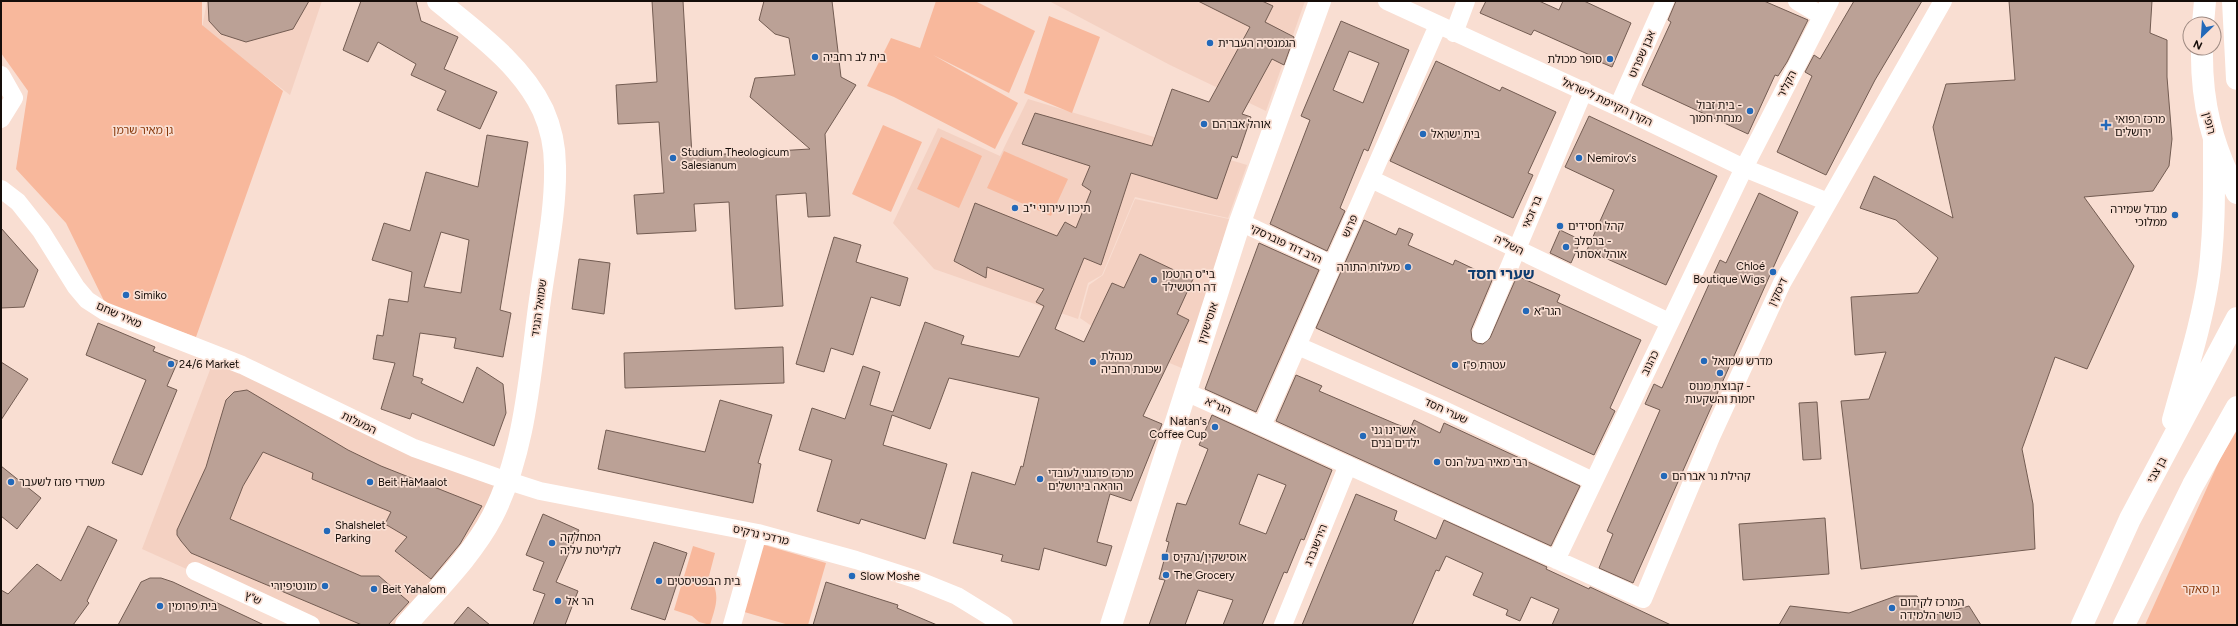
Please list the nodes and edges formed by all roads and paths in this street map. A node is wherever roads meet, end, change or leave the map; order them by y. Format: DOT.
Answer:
graph roads {
  1 [pos="438,1"];
  2 [pos="459,1"];
  3 [pos="1320,1"];
  4 [pos="1387,1"];
  5 [pos="1466,1"];
  6 [pos="1665,1"];
  7 [pos="1797,1"];
  8 [pos="1943,1"];
  9 [pos="2205,1"];
  10 [pos="2233,1"];
  11 [pos="1826,8"];
  12 [pos="2204,16"];
  13 [pos="1446,29"];
  14 [pos="2202,56"];
  15 [pos="1,75"];
  16 [pos="2237,78"];
  17 [pos="1584,90"];
  18 [pos="1618,107"];
  19 [pos="1,119"];
  20 [pos="2214,140"];
  21 [pos="1744,168"];
  22 [pos="1371,179"];
  23 [pos="1,189"];
  24 [pos="2237,193"];
  25 [pos="1828,202"];
  26 [pos="1240,222"];
  27 [pos="1517,249"];
  28 [pos="1333,265"];
  29 [pos="2237,318"];
  30 [pos="1669,322"];
  31 [pos="1481,334"];
  32 [pos="1298,346"];
  33 [pos="216,354"];
  34 [pos="1186,392"];
  35 [pos="2237,407"];
  36 [pos="1262,426"];
  37 [pos="1348,465"];
  38 [pos="2160,466"];
  39 [pos="1594,481"];
  40 [pos="513,483"];
  41 [pos="758,533"];
  42 [pos="1556,560"];
  43 [pos="195,571"];
  44 [pos="1643,599"];
  45 [pos="311,625"];
  46 [pos="406,625"];
  47 [pos="420,625"];
  48 [pos="732,625"];
  49 [pos="1004,625"];
  50 [pos="1111,625"];
  51 [pos="1283,625"];
  52 [pos="2082,625"];
  53 [pos="2124,625"];
  1 -- 40 [label="street, שמואל הנגיד"];
  2 -- 40 [label="street, שמואל הנגיד"];
  3 -- 26 [label="street, אוסישקין"];
  4 -- 13 [label="street, הקרן הקיימת לישראל"];
  5 -- 13 [label="street, פרוש"];
  6 -- 18 [label="street, אבן שפרוט"];
  7 -- 11 [label="street"];
  8 -- 25 [label="street, דיסקין"];
  9 -- 12 [label="street"];
  10 -- 16 [label="street"];
  11 -- 21 [label="street, הקליר"];
  13 -- 17 [label="street, הקרן הקיימת לישראל"];
  13 -- 22 [label="street, פרוש"];
  14 -- 20 [label="street, רופין"];
  15 -- 19 [label="street"];
  17 -- 18 [label="street, הקרן הקיימת לישראל"];
  17 -- 27 [label="street, בר זכאי"];
  18 -- 21 [label="street, הקרן הקיימת לישראל"];
  20 -- 24 [label="street, רופין"];
  20 -- 38 [label="street"];
  21 -- 25 [label="street, הקרן הקיימת לישראל"];
  21 -- 30 [label="street, כהנוב"];
  22 -- 27 [label="street, השל\"ה"];
  22 -- 28 [label="street, פרוש"];
  23 -- 33 [label="street, מאיר שחם"];
  25 -- 44 [label="street, דיסקין"];
  26 -- 28 [label="street, הרב דוד פוברסקי"];
  26 -- 34 [label="street, אוסישקין"];
  27 -- 30 [label="street, השל\"ה"];
  27 -- 31 [label="street, בר זכאי"];
  28 -- 32 [label="street, פרוש"];
  29 -- 38 [label="street, בן צבי"];
  30 -- 39 [label="street, כהנוב"];
  32 -- 36 [label="street, פרוש"];
  32 -- 39 [label="street, שערי חסד"];
  33 -- 40 [label="street, המעלות"];
  34 -- 36 [label="street, הגר\"א"];
  34 -- 50 [label="street, אוסישקין"];
  35 -- 53 [label="street"];
  36 -- 37 [label="street, הגר\"א"];
  37 -- 42 [label="street, הגר\"א"];
  37 -- 51 [label="street, הירשנברג"];
  38 -- 52 [label="street, בן צבי"];
  39 -- 42 [label="street, כהנוב"];
  40 -- 41 [label="street, מרדכי נרקיס"];
  40 -- 46 [label="street, שמואל הנגיד"];
  40 -- 47 [label="street, שמואל הנגיד"];
  41 -- 48 [label="street"];
  41 -- 49 [label="street, מרדכי נרקיס"];
  42 -- 44 [label="street, הגר\"א"];
  43 -- 45 [label="street, ש\"ץ"];
}
